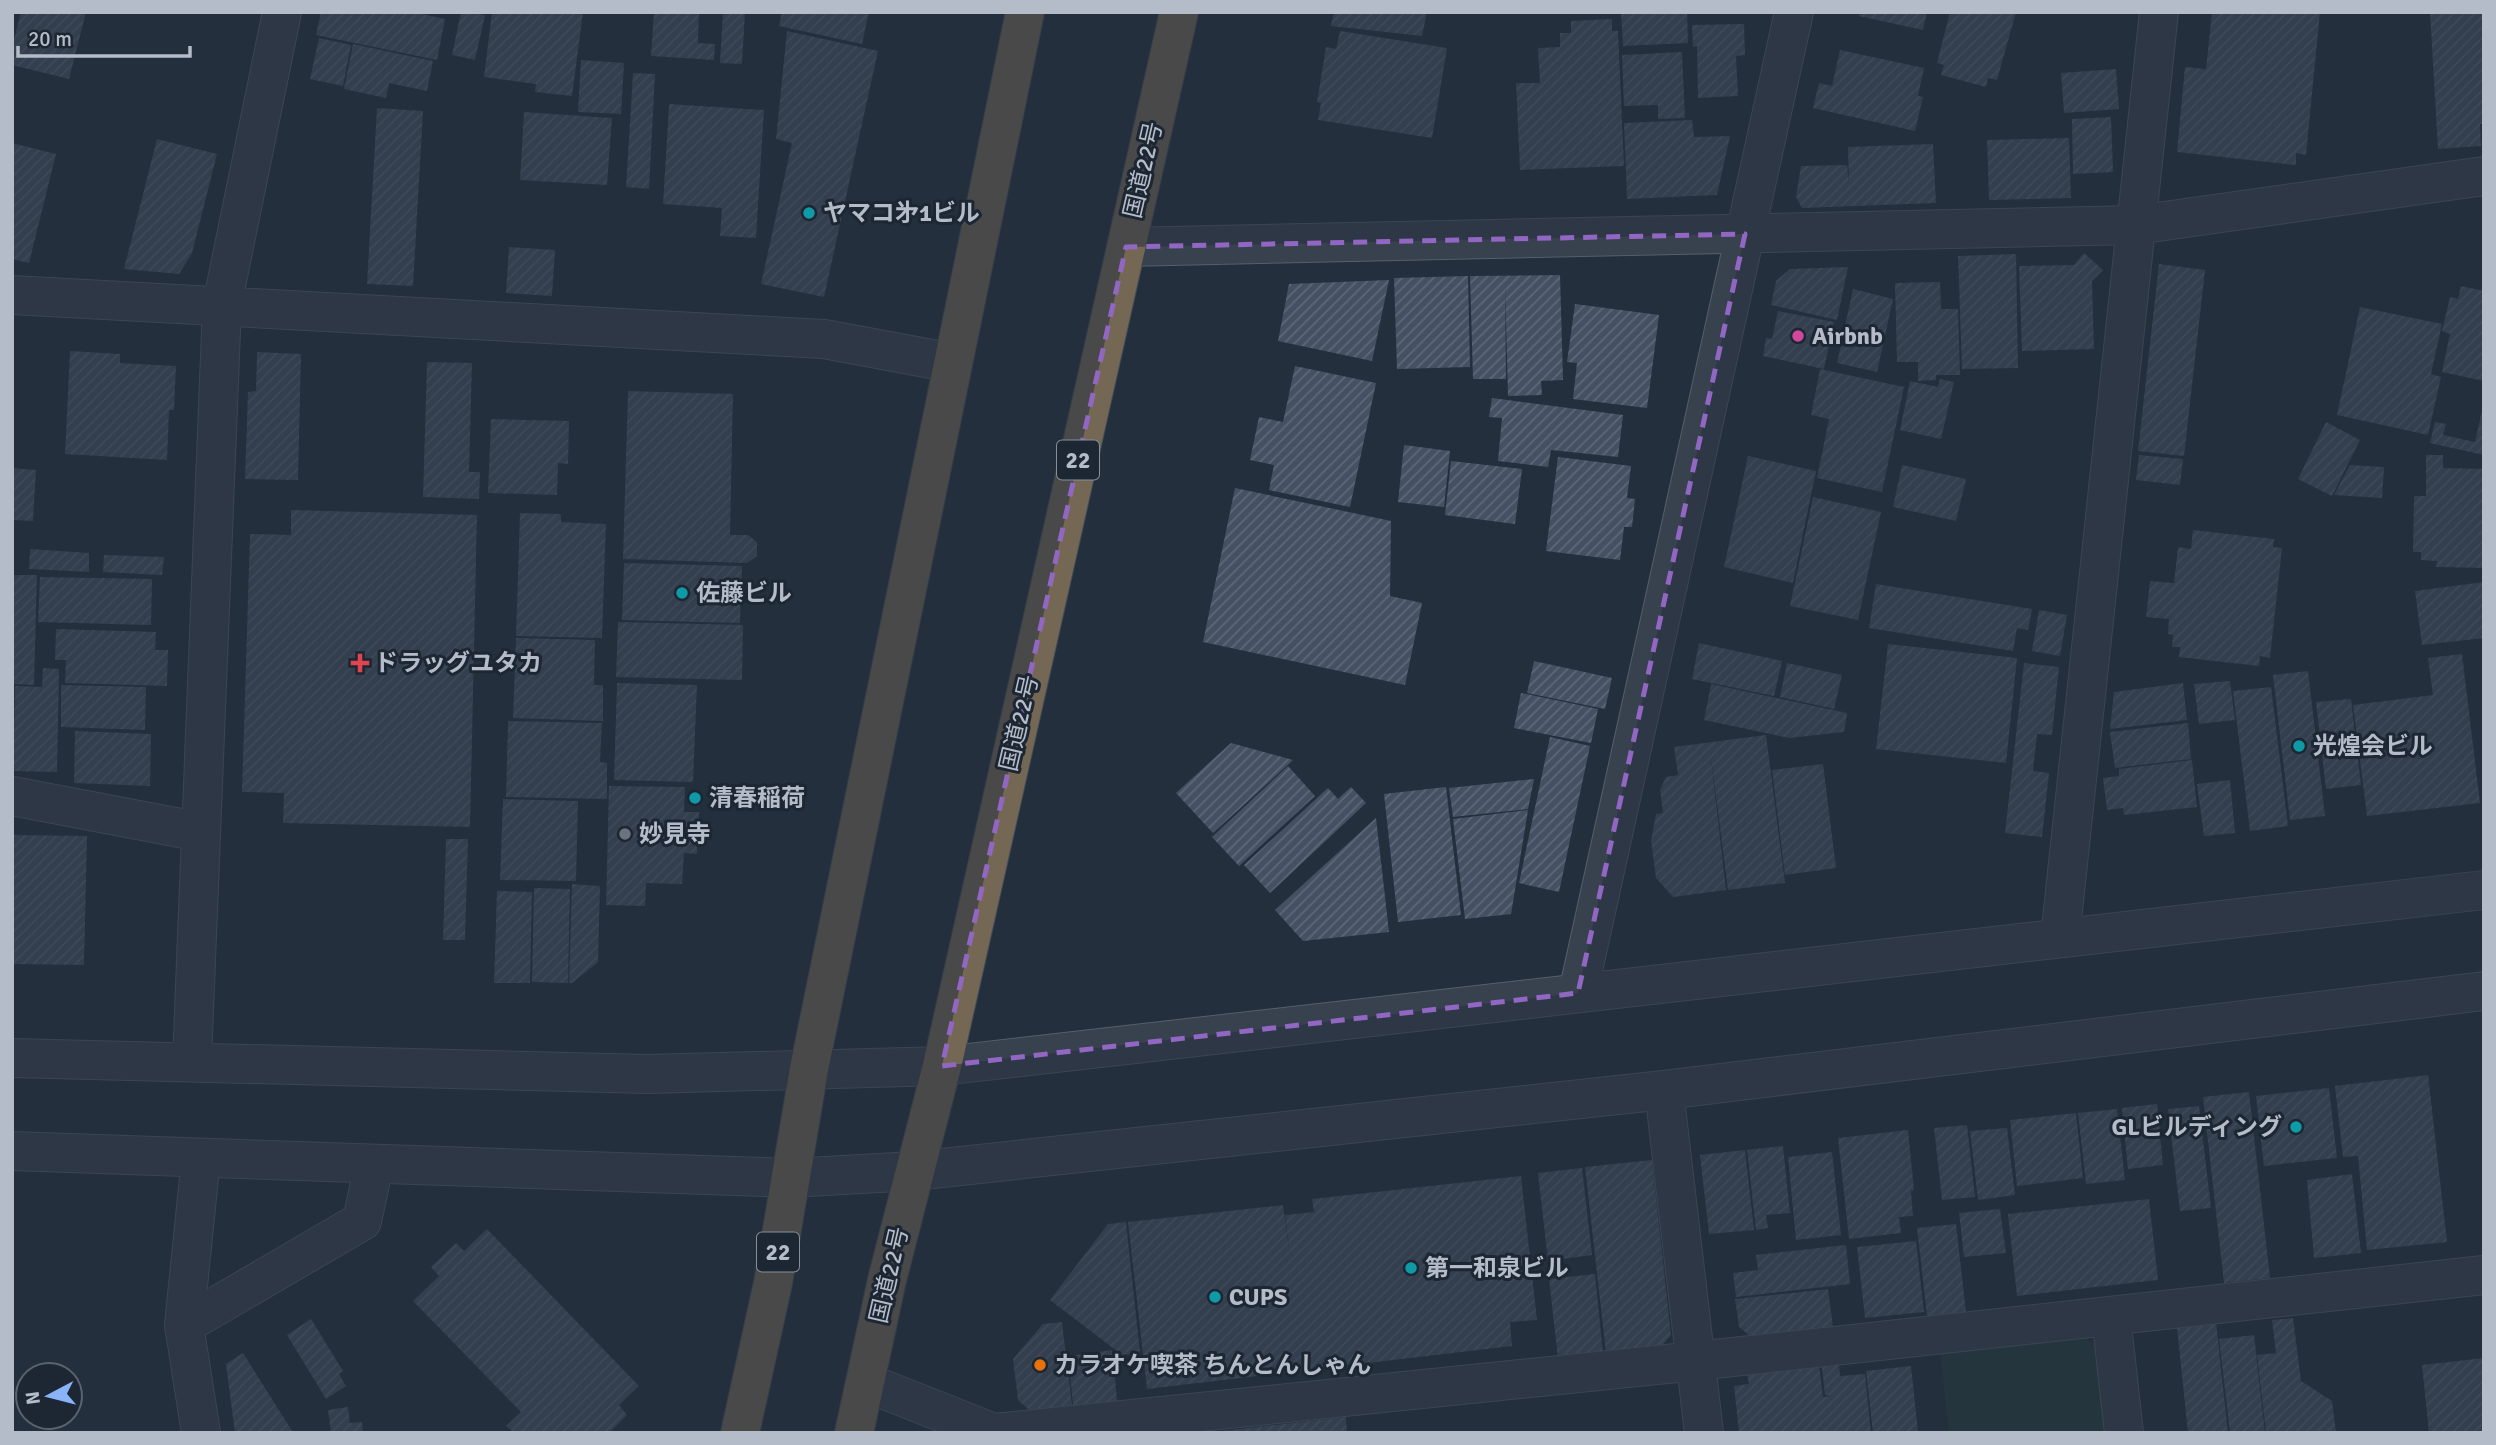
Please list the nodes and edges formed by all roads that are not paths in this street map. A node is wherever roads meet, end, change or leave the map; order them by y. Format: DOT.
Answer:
graph roads {
  1 [pos="282,12"];
  2 [pos="1025,12"];
  3 [pos="1179,12"];
  4 [pos="1794,12"];
  5 [pos="2159,12"];
  6 [pos="2484,176"];
  7 [pos="2137,225"];
  8 [pos="1745,234"];
  9 [pos="1126,247"];
  10 [pos="12,295"];
  11 [pos="222,306"];
  12 [pos="953,363"];
  13 [pos="12,796"];
  14 [pos="201,832"];
  15 [pos="2484,890"];
  16 [pos="2060,938"];
  17 [pos="2484,991"];
  18 [pos="1578,993"];
  19 [pos="12,1058"];
  20 [pos="192,1062"];
  21 [pos="942,1066"];
  22 [pos="809,1069"];
  23 [pos="1664,1090"];
  24 [pos="12,1152"];
  25 [pos="201,1158"];
  26 [pos="374,1165"];
  27 [pos="914,1171"];
  28 [pos="790,1178"];
  29 [pos="2484,1275"];
  30 [pos="2111,1316"];
  31 [pos="184,1325"];
  32 [pos="1696,1361"];
  33 [pos="865,1382"];
  34 [pos="201,1433"];
  35 [pos="740,1433"];
  36 [pos="854,1433"];
  37 [pos="995,1433"];
  38 [pos="1704,1433"];
  39 [pos="2124,1433"];
  1 -- 11 [label="street"];
  2 -- 12 [label="highway, 22"];
  3 -- 9 [label="highway, 国道22号 / 22"];
  4 -- 8 [label="street"];
  5 -- 7 [label="street"];
  6 -- 7 [label="street"];
  7 -- 8 [label="street"];
  7 -- 16 [label="street"];
  8 -- 9 [label="street"];
  8 -- 18 [label="street"];
  9 -- 21 [label="highway, 国道22号 / 22"];
  10 -- 11 [label="street"];
  11 -- 12 [label="street"];
  11 -- 14 [label="street"];
  12 -- 22 [label="highway, 22"];
  13 -- 14 [label="street"];
  14 -- 20 [label="street"];
  15 -- 16 [label="street"];
  16 -- 18 [label="street"];
  17 -- 23 [label="street"];
  18 -- 21 [label="street"];
  19 -- 20 [label="street"];
  20 -- 22 [label="street"];
  21 -- 22 [label="street"];
  21 -- 27 [label="highway, 国道22号 / 22"];
  22 -- 28 [label="highway, 22"];
  23 -- 27 [label="street"];
  23 -- 32 [label="street"];
  24 -- 25 [label="street"];
  25 -- 26 [label="street"];
  25 -- 31 [label="street"];
  26 -- 28 [label="street"];
  26 -- 31 [label="street"];
  27 -- 28 [label="street"];
  27 -- 33 [label="highway, 国道22号 / 22"];
  28 -- 35 [label="highway, 22"];
  29 -- 30 [label="street"];
  30 -- 32 [label="street"];
  30 -- 39 [label="street"];
  31 -- 34 [label="street"];
  32 -- 37 [label="street"];
  32 -- 38 [label="street"];
  33 -- 36 [label="highway, 国道22号 / 22"];
  33 -- 37 [label="street"];
}
